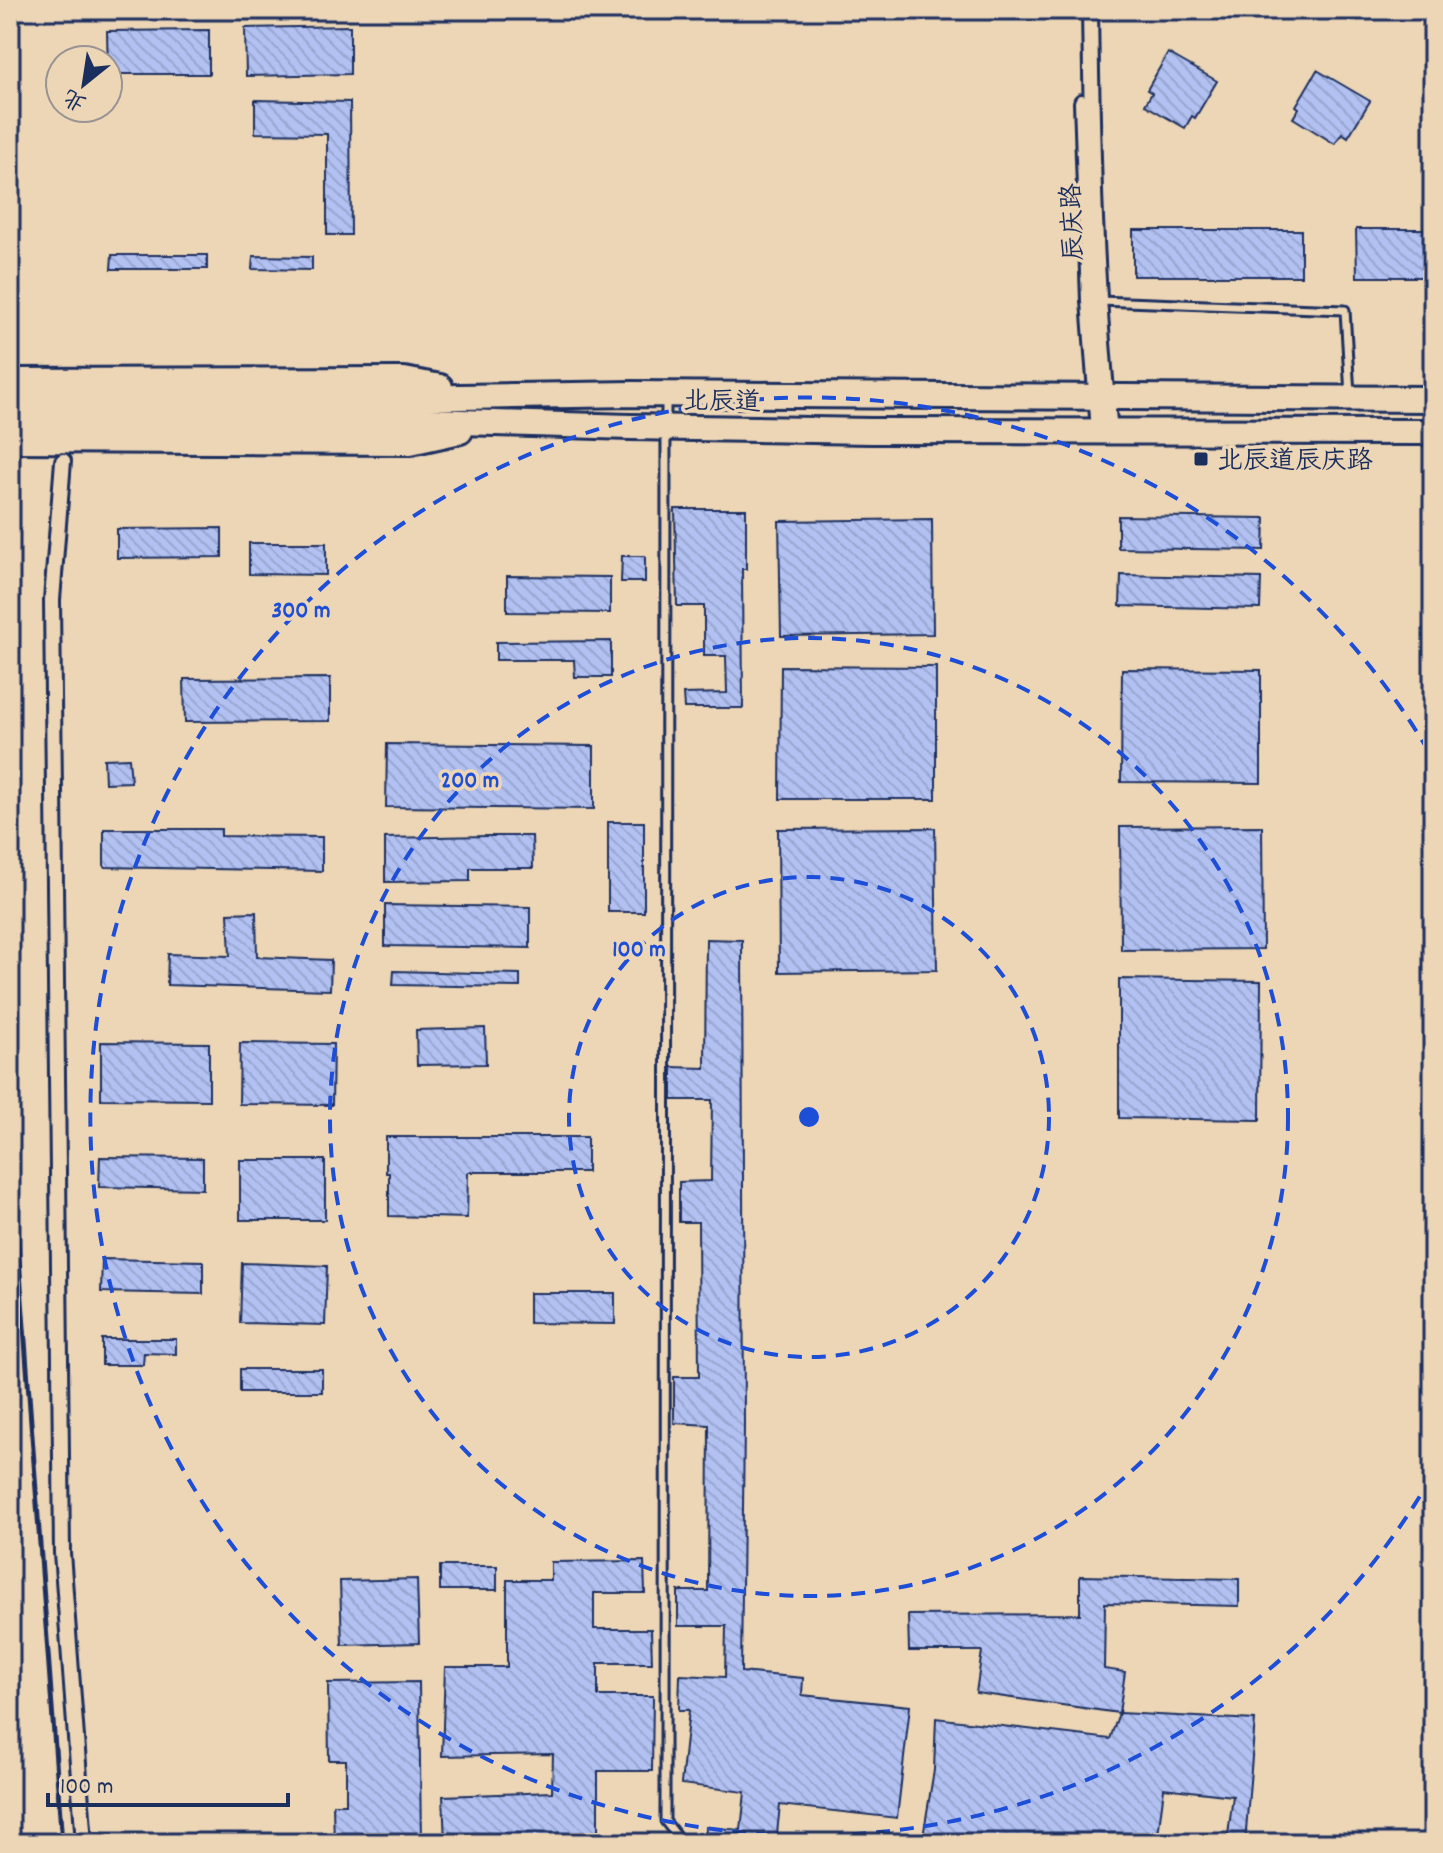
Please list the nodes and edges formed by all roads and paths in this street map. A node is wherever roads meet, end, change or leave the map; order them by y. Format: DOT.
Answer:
graph roads {
  1 [pos="1081,10"];
  2 [pos="1090,10"];
  3 [pos="1094,301"];
  4 [pos="10,381"];
  5 [pos="666,394"];
  6 [pos="1100,396"];
  7 [pos="494,397"];
  8 [pos="10,398"];
  9 [pos="1350,399"];
  10 [pos="1433,399"];
  11 [pos="10,420"];
  12 [pos="494,423"];
  13 [pos="665,428"];
  14 [pos="1104,431"];
  15 [pos="1433,432"];
  16 [pos="10,440"];
  17 [pos="63,461"];
  18 [pos="84,1843"];
  19 [pos="682,1843"];
  1 -- 3 [label="street, 辰庆路"];
  2 -- 3 [label="street, 辰庆路"];
  3 -- 6 [label="street, 辰庆路"];
  3 -- 9 [label="lane"];
  4 -- 7 [label="main road"];
  5 -- 6 [label="main road, 北辰道"];
  5 -- 7 [label="main road, 北辰道"];
  5 -- 13 [label="lane"];
  6 -- 9 [label="main road, 北辰道"];
  6 -- 14 [label="street, 辰庆路"];
  7 -- 8 [label="main road, 北辰道"];
  9 -- 10 [label="main road, 北辰道"];
  11 -- 12 [label="main road, 北辰道"];
  12 -- 13 [label="main road, 北辰道"];
  12 -- 16 [label="main road"];
  13 -- 14 [label="main road, 北辰道"];
  13 -- 19 [label="lane"];
  14 -- 15 [label="main road, 北辰道"];
  17 -- 18 [label="street"];
}
